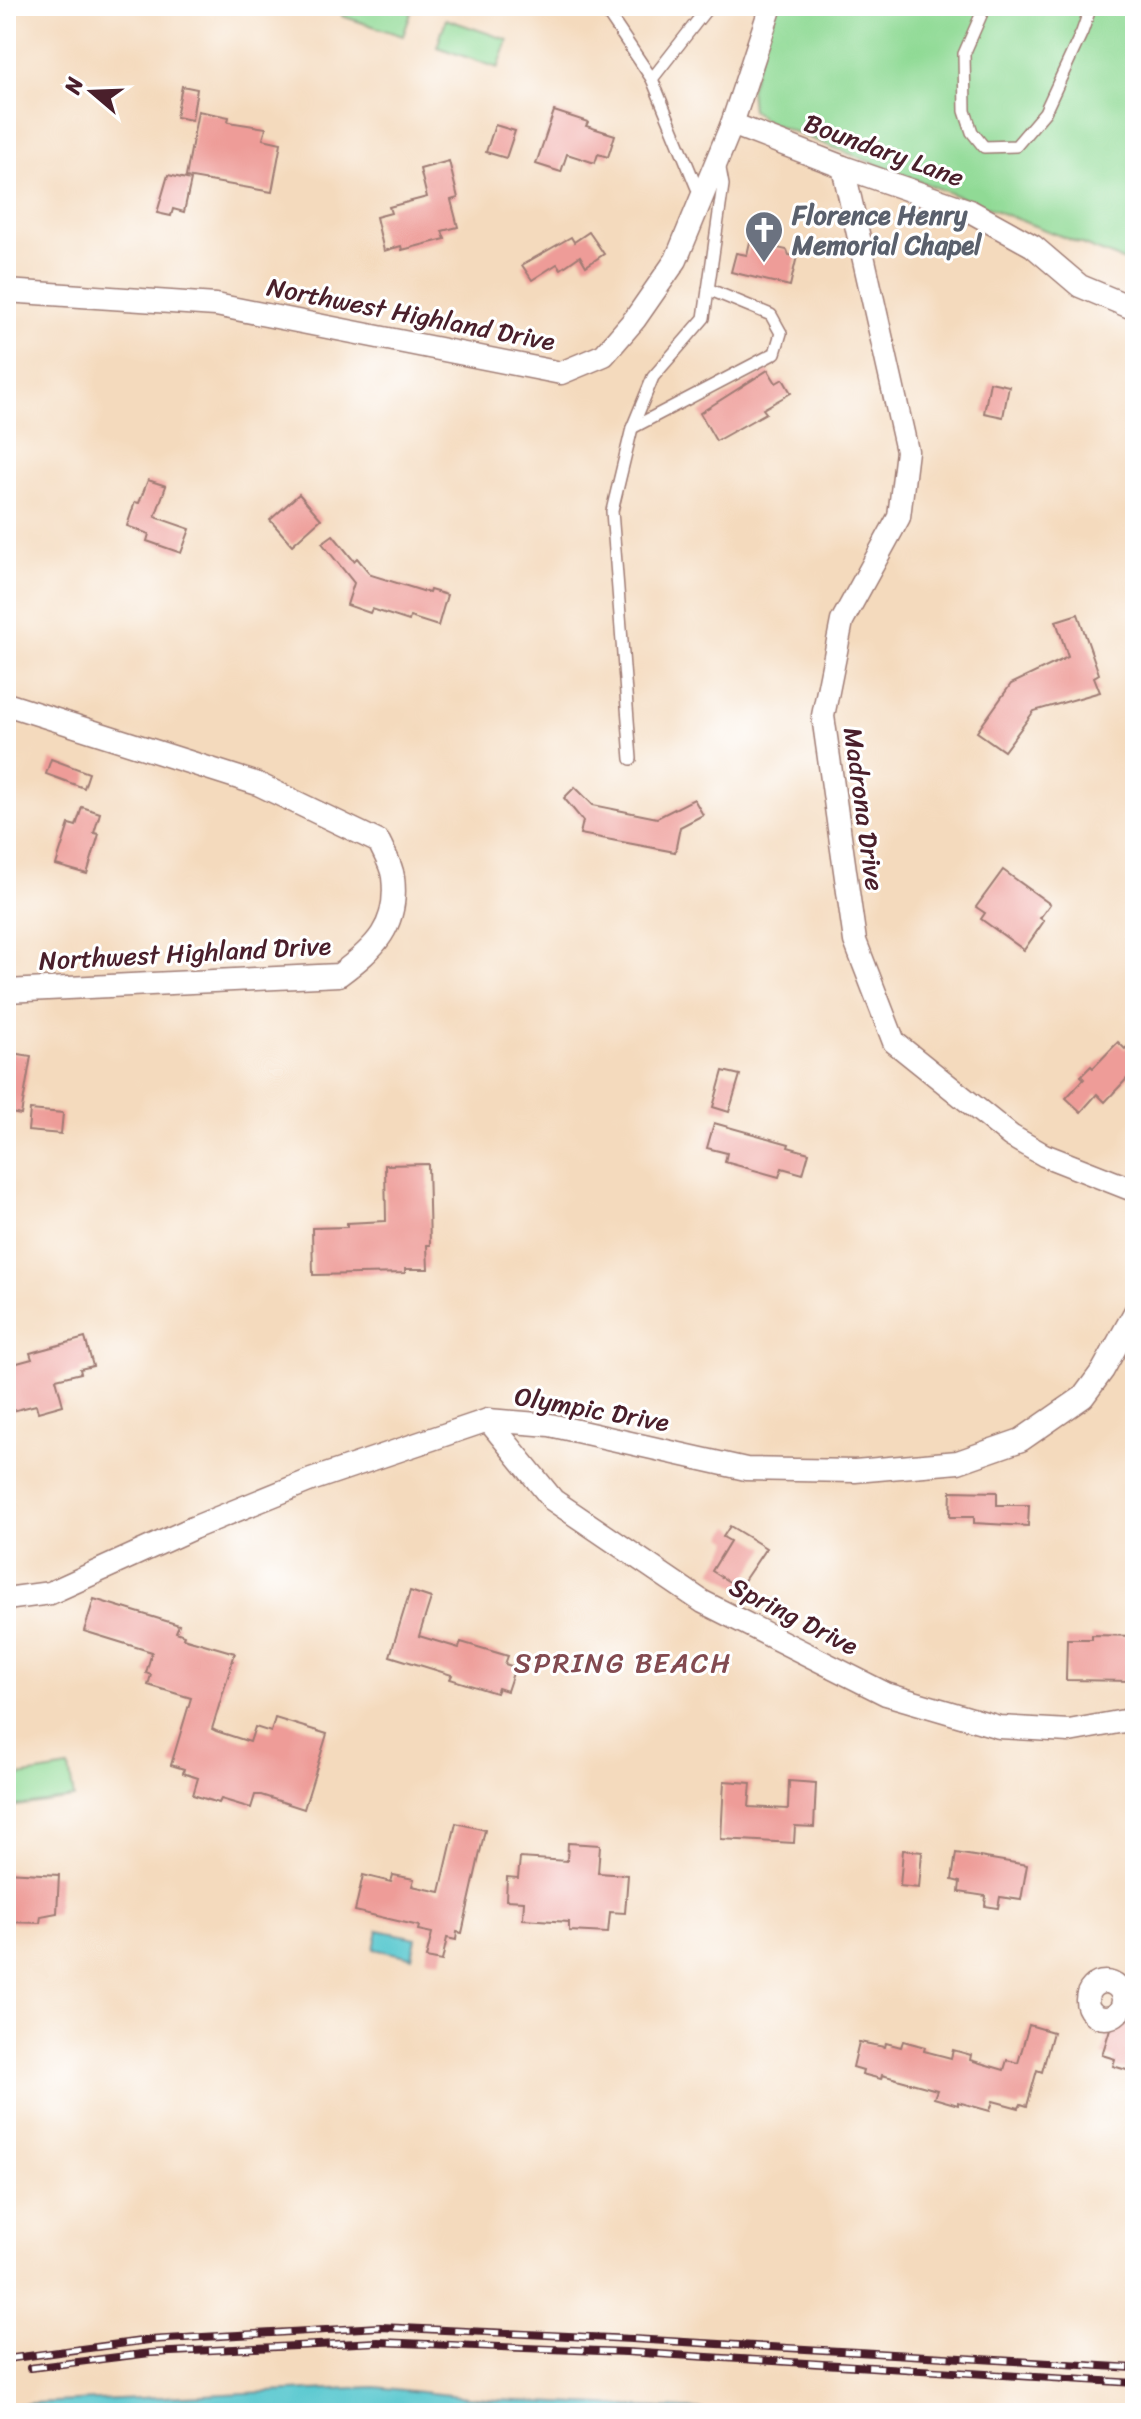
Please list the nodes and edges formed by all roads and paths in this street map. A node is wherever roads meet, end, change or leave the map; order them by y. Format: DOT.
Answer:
graph roads {
  1 [pos="603,6"];
  2 [pos="709,6"];
  3 [pos="771,6"];
  4 [pos="985,6"];
  5 [pos="1091,6"];
  6 [pos="652,79"];
  7 [pos="732,124"];
  8 [pos="718,159"];
  9 [pos="843,167"];
  10 [pos="701,199"];
  11 [pos="708,289"];
  12 [pos="6,291"];
  13 [pos="1135,309"];
  14 [pos="632,428"];
  15 [pos="6,704"];
  16 [pos="631,759"];
  17 [pos="6,991"];
  18 [pos="1133,1189"];
  19 [pos="1135,1312"];
  20 [pos="488,1420"];
  21 [pos="6,1599"];
  22 [pos="1135,1719"];
  1 -- 6 [label="lane"];
  2 -- 6 [label="lane"];
  3 -- 7 [label="street, Northwest Highland Drive"];
  4 -- 5 [label="lane"];
  6 -- 10 [label="lane"];
  7 -- 8 [label="street, Northwest Highland Drive"];
  7 -- 9 [label="street, Boundary Lane"];
  8 -- 10 [label="street, Northwest Highland Drive"];
  8 -- 11 [label="lane"];
  9 -- 13 [label="street, Boundary Lane"];
  9 -- 18 [label="street, Madrona Drive"];
  10 -- 12 [label="street, Northwest Highland Drive"];
  11 -- 14 [label="lane"];
  11 -- 14 [label="lane"];
  14 -- 16 [label="lane"];
  15 -- 17 [label="street, Northwest Highland Drive"];
  19 -- 20 [label="street, Olympic Drive"];
  20 -- 21 [label="street, Olympic Drive"];
  20 -- 22 [label="street, Spring Drive"];
}
